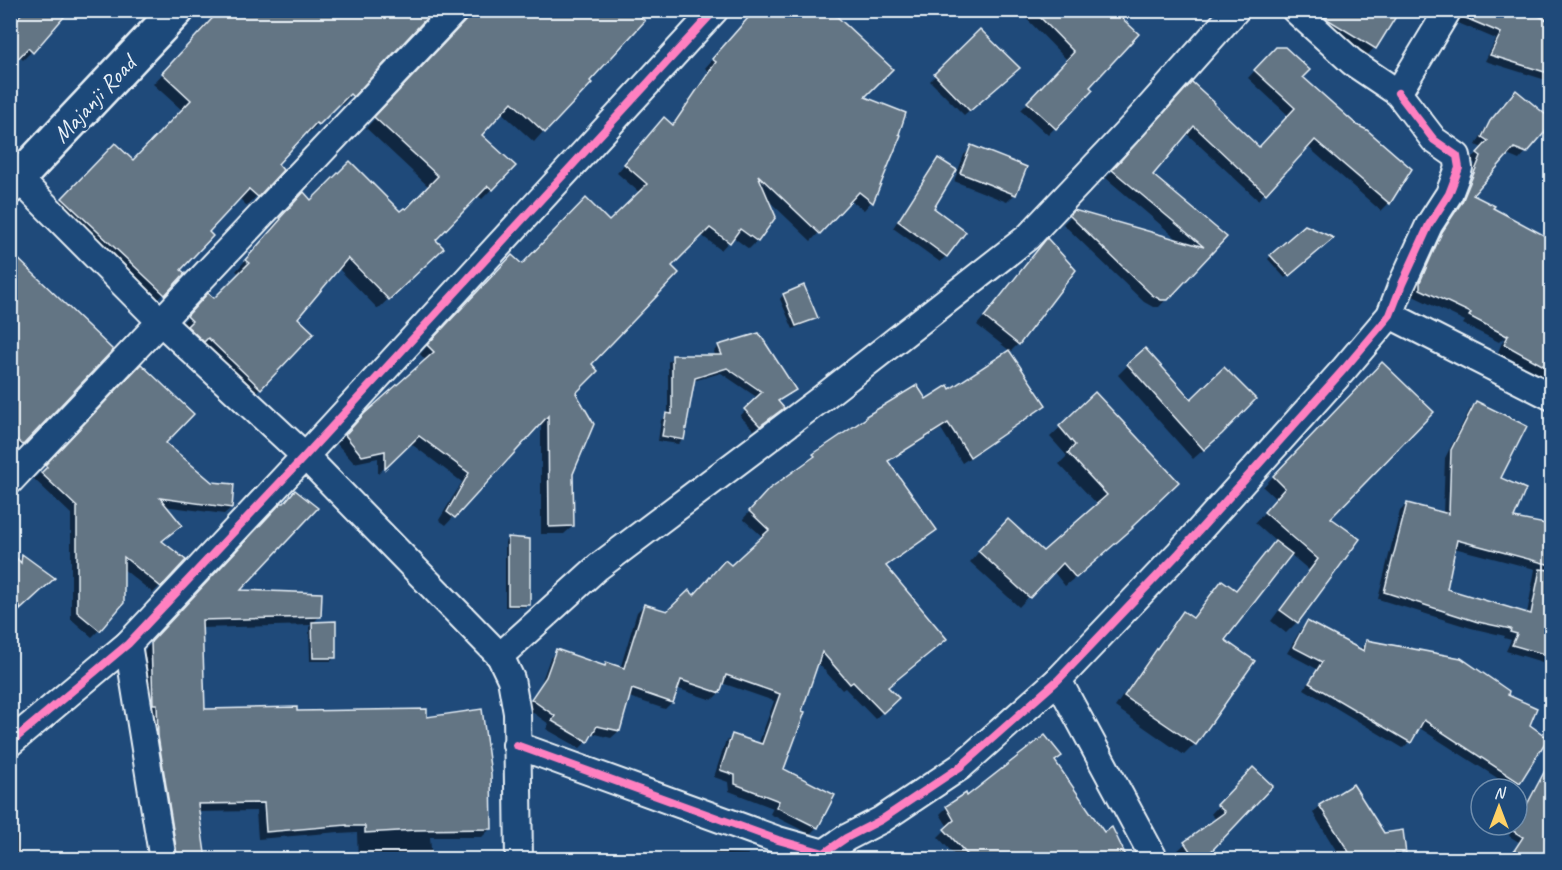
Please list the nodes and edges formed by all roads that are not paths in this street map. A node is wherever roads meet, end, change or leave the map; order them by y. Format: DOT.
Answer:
graph roads {
  1 [pos="177,10"];
  2 [pos="455,10"];
  3 [pos="715,10"];
  4 [pos="1236,10"];
  5 [pos="1295,10"];
  6 [pos="1448,10"];
  7 [pos="1398,93"];
  8 [pos="15,183"];
  9 [pos="1390,315"];
  10 [pos="161,322"];
  11 [pos="1551,397"];
  12 [pos="305,456"];
  13 [pos="10,481"];
  14 [pos="128,644"];
  15 [pos="500,656"];
  16 [pos="1058,680"];
  17 [pos="10,743"];
  18 [pos="516,745"];
  19 [pos="163,860"];
  20 [pos="519,860"];
  21 [pos="1155,860"];
  1 -- 8 [label="main road, Majanji Road"];
  2 -- 10 [label="street"];
  3 -- 12 [label="street"];
  4 -- 15 [label="street"];
  5 -- 7 [label="street"];
  6 -- 7 [label="street"];
  7 -- 9 [label="street"];
  8 -- 10 [label="street"];
  9 -- 11 [label="street"];
  9 -- 16 [label="street"];
  10 -- 12 [label="street"];
  10 -- 13 [label="street"];
  12 -- 14 [label="street"];
  12 -- 15 [label="street"];
  14 -- 17 [label="street"];
  14 -- 19 [label="street"];
  15 -- 18 [label="street"];
  16 -- 18 [label="street"];
  16 -- 21 [label="street"];
  18 -- 20 [label="street"];
}
